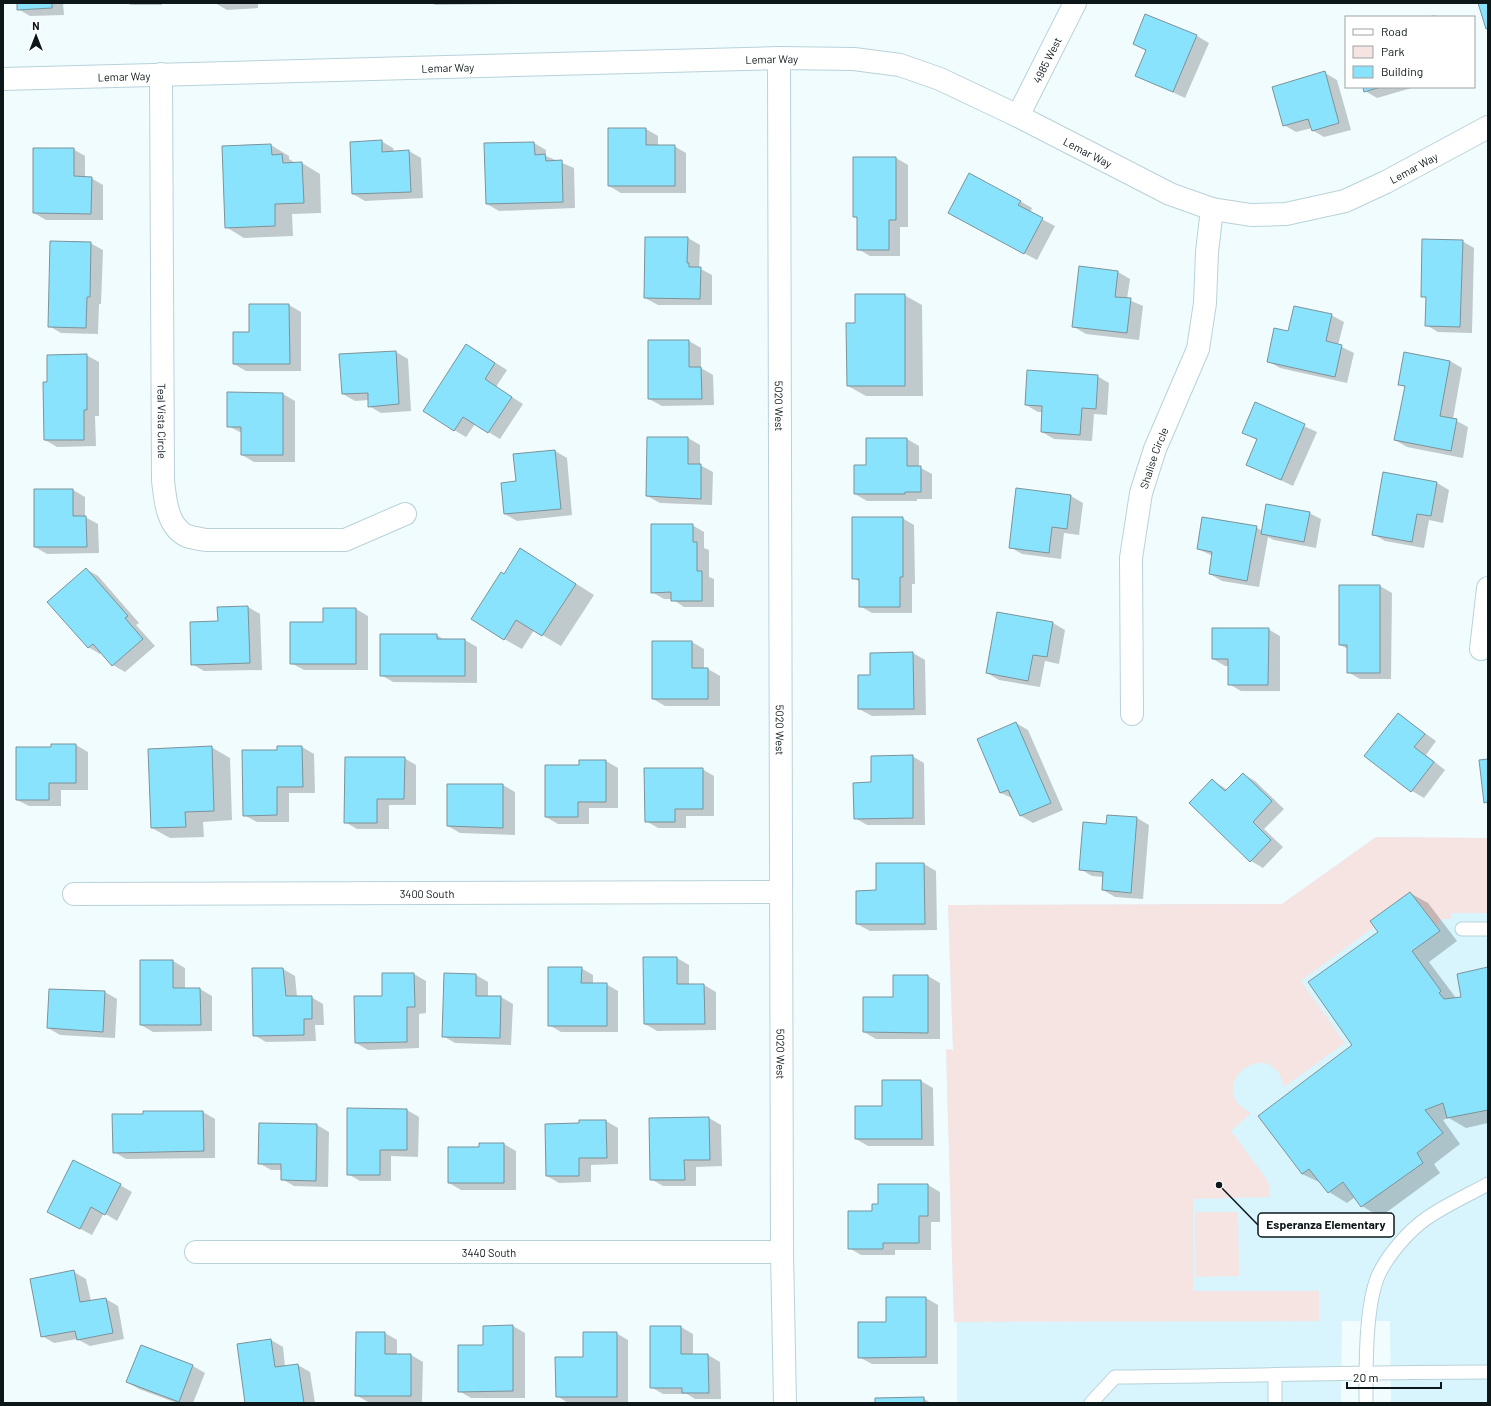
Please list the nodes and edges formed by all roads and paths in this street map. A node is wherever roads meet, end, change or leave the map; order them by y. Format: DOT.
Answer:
graph roads {
  1 [pos="1075,3"];
  2 [pos="778,58"];
  3 [pos="161,74"];
  4 [pos="3,79"];
  5 [pos="1018,116"];
  6 [pos="1487,130"];
  7 [pos="1212,209"];
  8 [pos="405,514"];
  9 [pos="1488,588"];
  10 [pos="1481,649"];
  11 [pos="1132,714"];
  12 [pos="781,892"];
  13 [pos="74,894"];
  14 [pos="1462,929"];
  15 [pos="1488,929"];
  16 [pos="1488,1184"];
  17 [pos="196,1252"];
  18 [pos="782,1252"];
  19 [pos="1366,1372"];
  20 [pos="1488,1372"];
  21 [pos="1274,1376"];
  22 [pos="785,1403"];
  23 [pos="1091,1403"];
  24 [pos="1276,1403"];
  25 [pos="1366,1403"];
  1 -- 5 [label="street, 4985 West"];
  2 -- 3 [label="street, Lemar Way"];
  2 -- 5 [label="street, Lemar Way"];
  2 -- 12 [label="street, 5020 West"];
  3 -- 4 [label="street, Lemar Way"];
  3 -- 8 [label="street, Teal Vista Circle"];
  5 -- 7 [label="street, Lemar Way"];
  6 -- 7 [label="street, Lemar Way"];
  7 -- 11 [label="street, Shalise Circle"];
  9 -- 10 [label="street"];
  12 -- 13 [label="street, 3400 South"];
  12 -- 18 [label="street, 5020 West"];
  14 -- 15 [label="lane"];
  16 -- 19 [label="lane"];
  17 -- 18 [label="street, 3440 South"];
  18 -- 22 [label="street, 5020 West"];
  19 -- 20 [label="lane"];
  19 -- 21 [label="lane"];
  19 -- 25 [label="lane"];
  21 -- 23 [label="lane"];
  21 -- 24 [label="lane"];
}
